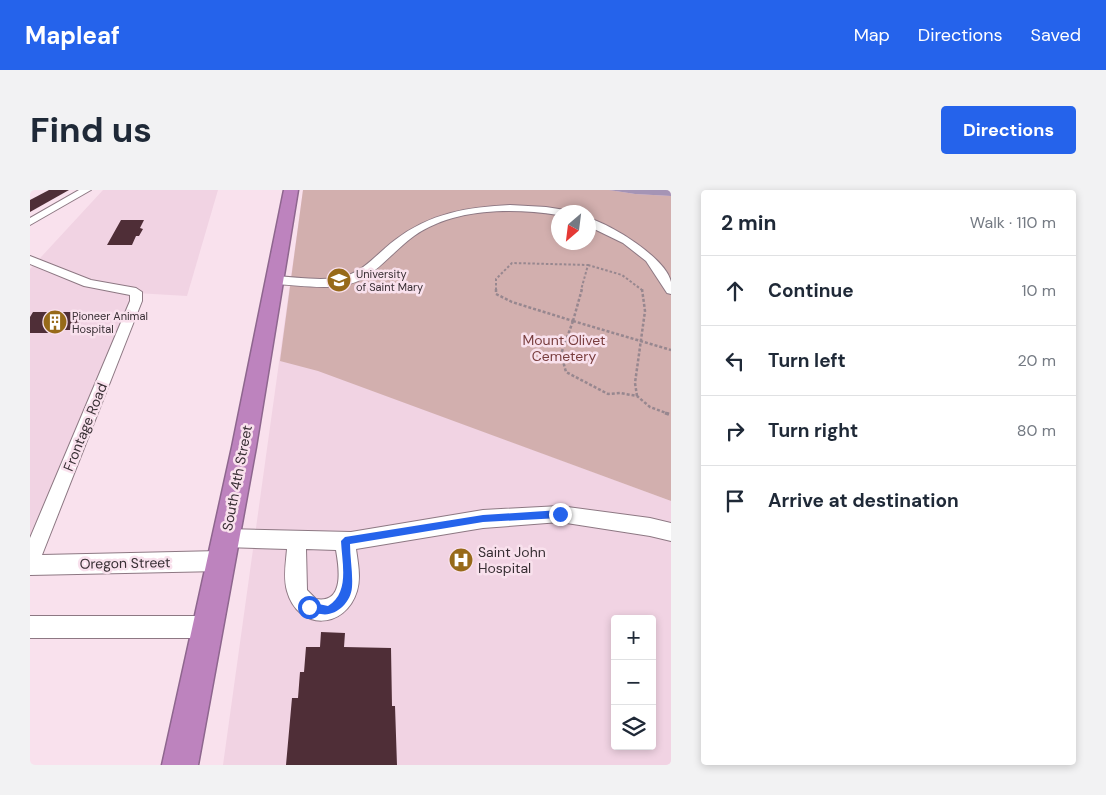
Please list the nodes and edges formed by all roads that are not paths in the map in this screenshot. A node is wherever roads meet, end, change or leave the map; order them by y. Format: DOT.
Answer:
graph roads {
  1 [pos="86,190"];
  2 [pos="291,190"];
  3 [pos="551,211"];
  4 [pos="30,222"];
  5 [pos="596,225"];
  6 [pos="30,260"];
  7 [pos="274,280"];
  8 [pos="671,290"];
  9 [pos="671,532"];
  10 [pos="297,540"];
  11 [pos="345,541"];
  12 [pos="223,550"];
  13 [pos="30,561"];
  14 [pos="30,565"];
  15 [pos="30,627"];
  16 [pos="207,627"];
  17 [pos="180,765"];
  1 -- 4 [label="street"];
  2 -- 7 [label="highway, South 4th Street"];
  3 -- 7 [label="street"];
  5 -- 8 [label="street"];
  6 -- 13 [label="street, Frontage Road"];
  7 -- 12 [label="highway, South 4th Street"];
  9 -- 11 [label="street, Oregon Street"];
  10 -- 11 [label="street, Oregon Street"];
  10 -- 11 [label="street"];
  10 -- 12 [label="street, Oregon Street"];
  12 -- 14 [label="street, Oregon Street"];
  12 -- 16 [label="highway, South 4th Street"];
  15 -- 16 [label="street"];
  16 -- 17 [label="highway, South 4th Street"];
}
